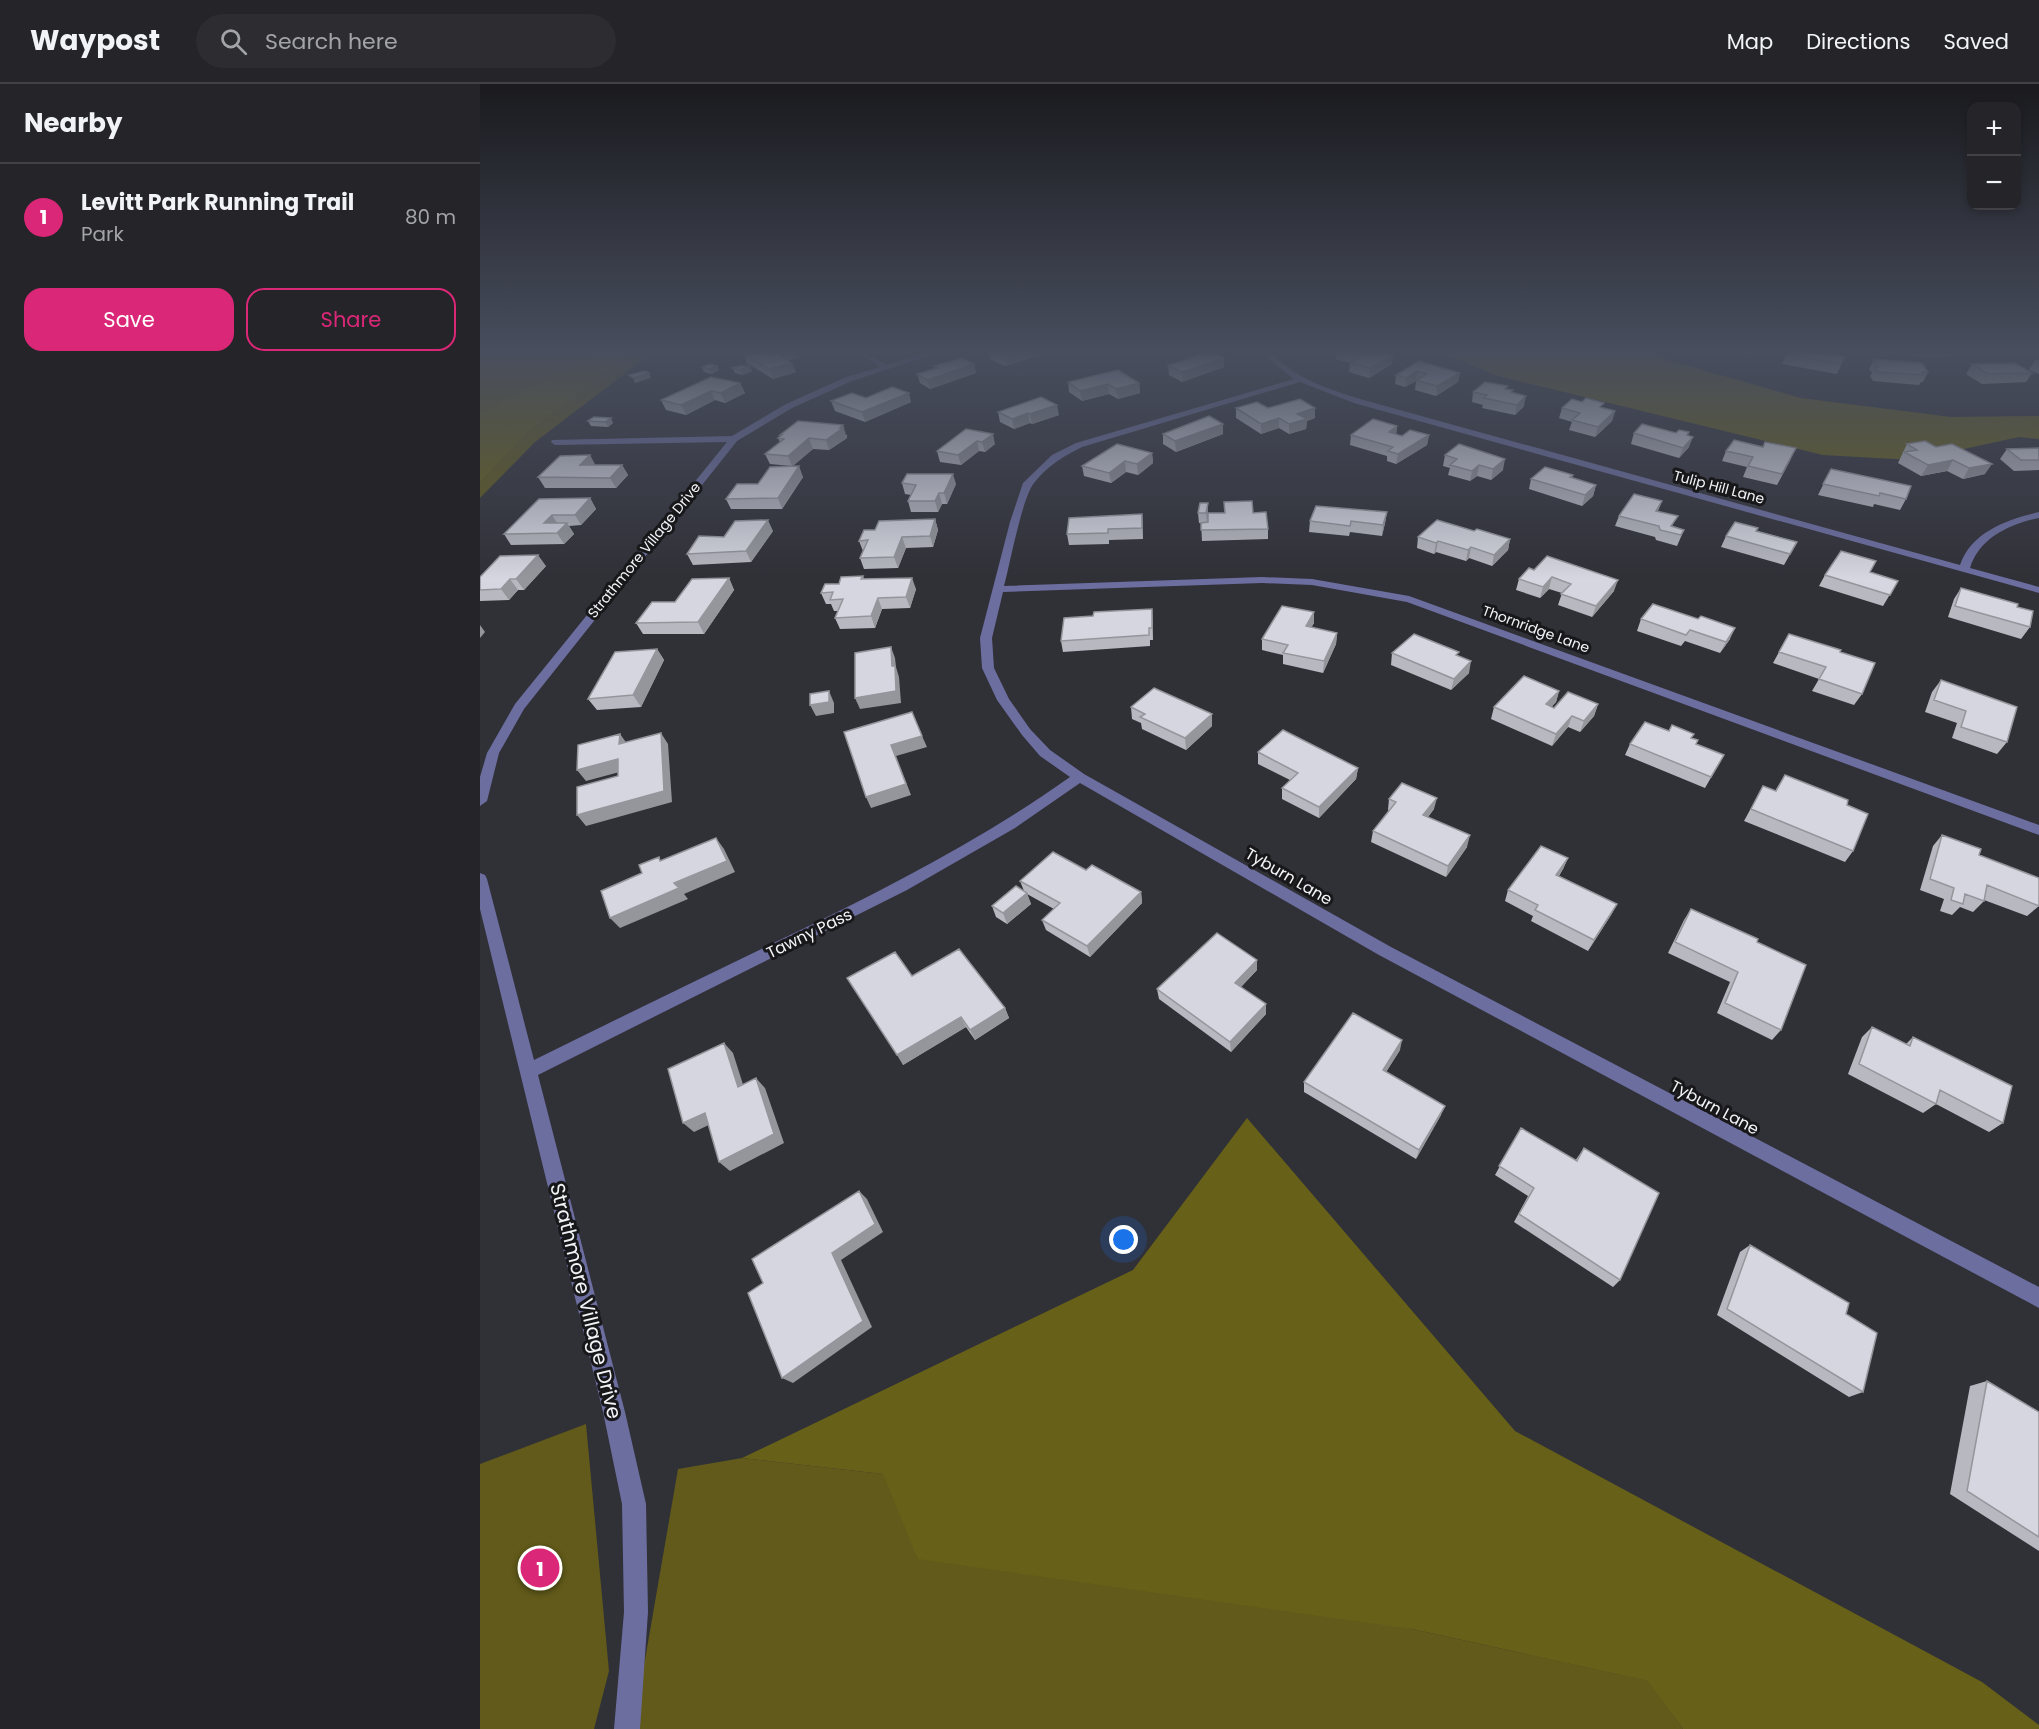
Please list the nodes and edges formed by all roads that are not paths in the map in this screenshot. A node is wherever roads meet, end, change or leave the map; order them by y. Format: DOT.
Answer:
graph roads {
  1 [pos="756,426"];
  2 [pos="1144,426"];
  3 [pos="1446,426"];
  4 [pos="734,439"];
  5 [pos="555,442"];
  6 [pos="2039,515"];
  7 [pos="1964,569"];
  8 [pos="998,589"];
  9 [pos="2039,590"];
  10 [pos="1079,777"];
  11 [pos="480,801"];
  12 [pos="2039,830"];
  13 [pos="480,879"];
  14 [pos="528,1071"];
  15 [pos="2039,1298"];
  16 [pos="627,1729"];
  1 -- 4 [label="street, Strathmore Village Drive"];
  2 -- 8 [label="street, Tyburn Lane"];
  3 -- 7 [label="street, Tulip Hill Lane"];
  4 -- 5 [label="street"];
  4 -- 11 [label="street, Strathmore Village Drive"];
  6 -- 7 [label="street"];
  7 -- 9 [label="street, Tulip Hill Lane"];
  8 -- 10 [label="street, Tyburn Lane"];
  8 -- 12 [label="street, Thornridge Lane"];
  10 -- 14 [label="street, Tawny Pass"];
  10 -- 15 [label="street, Tyburn Lane"];
  13 -- 14 [label="street, Strathmore Village Drive"];
  14 -- 16 [label="street, Strathmore Village Drive"];
}
